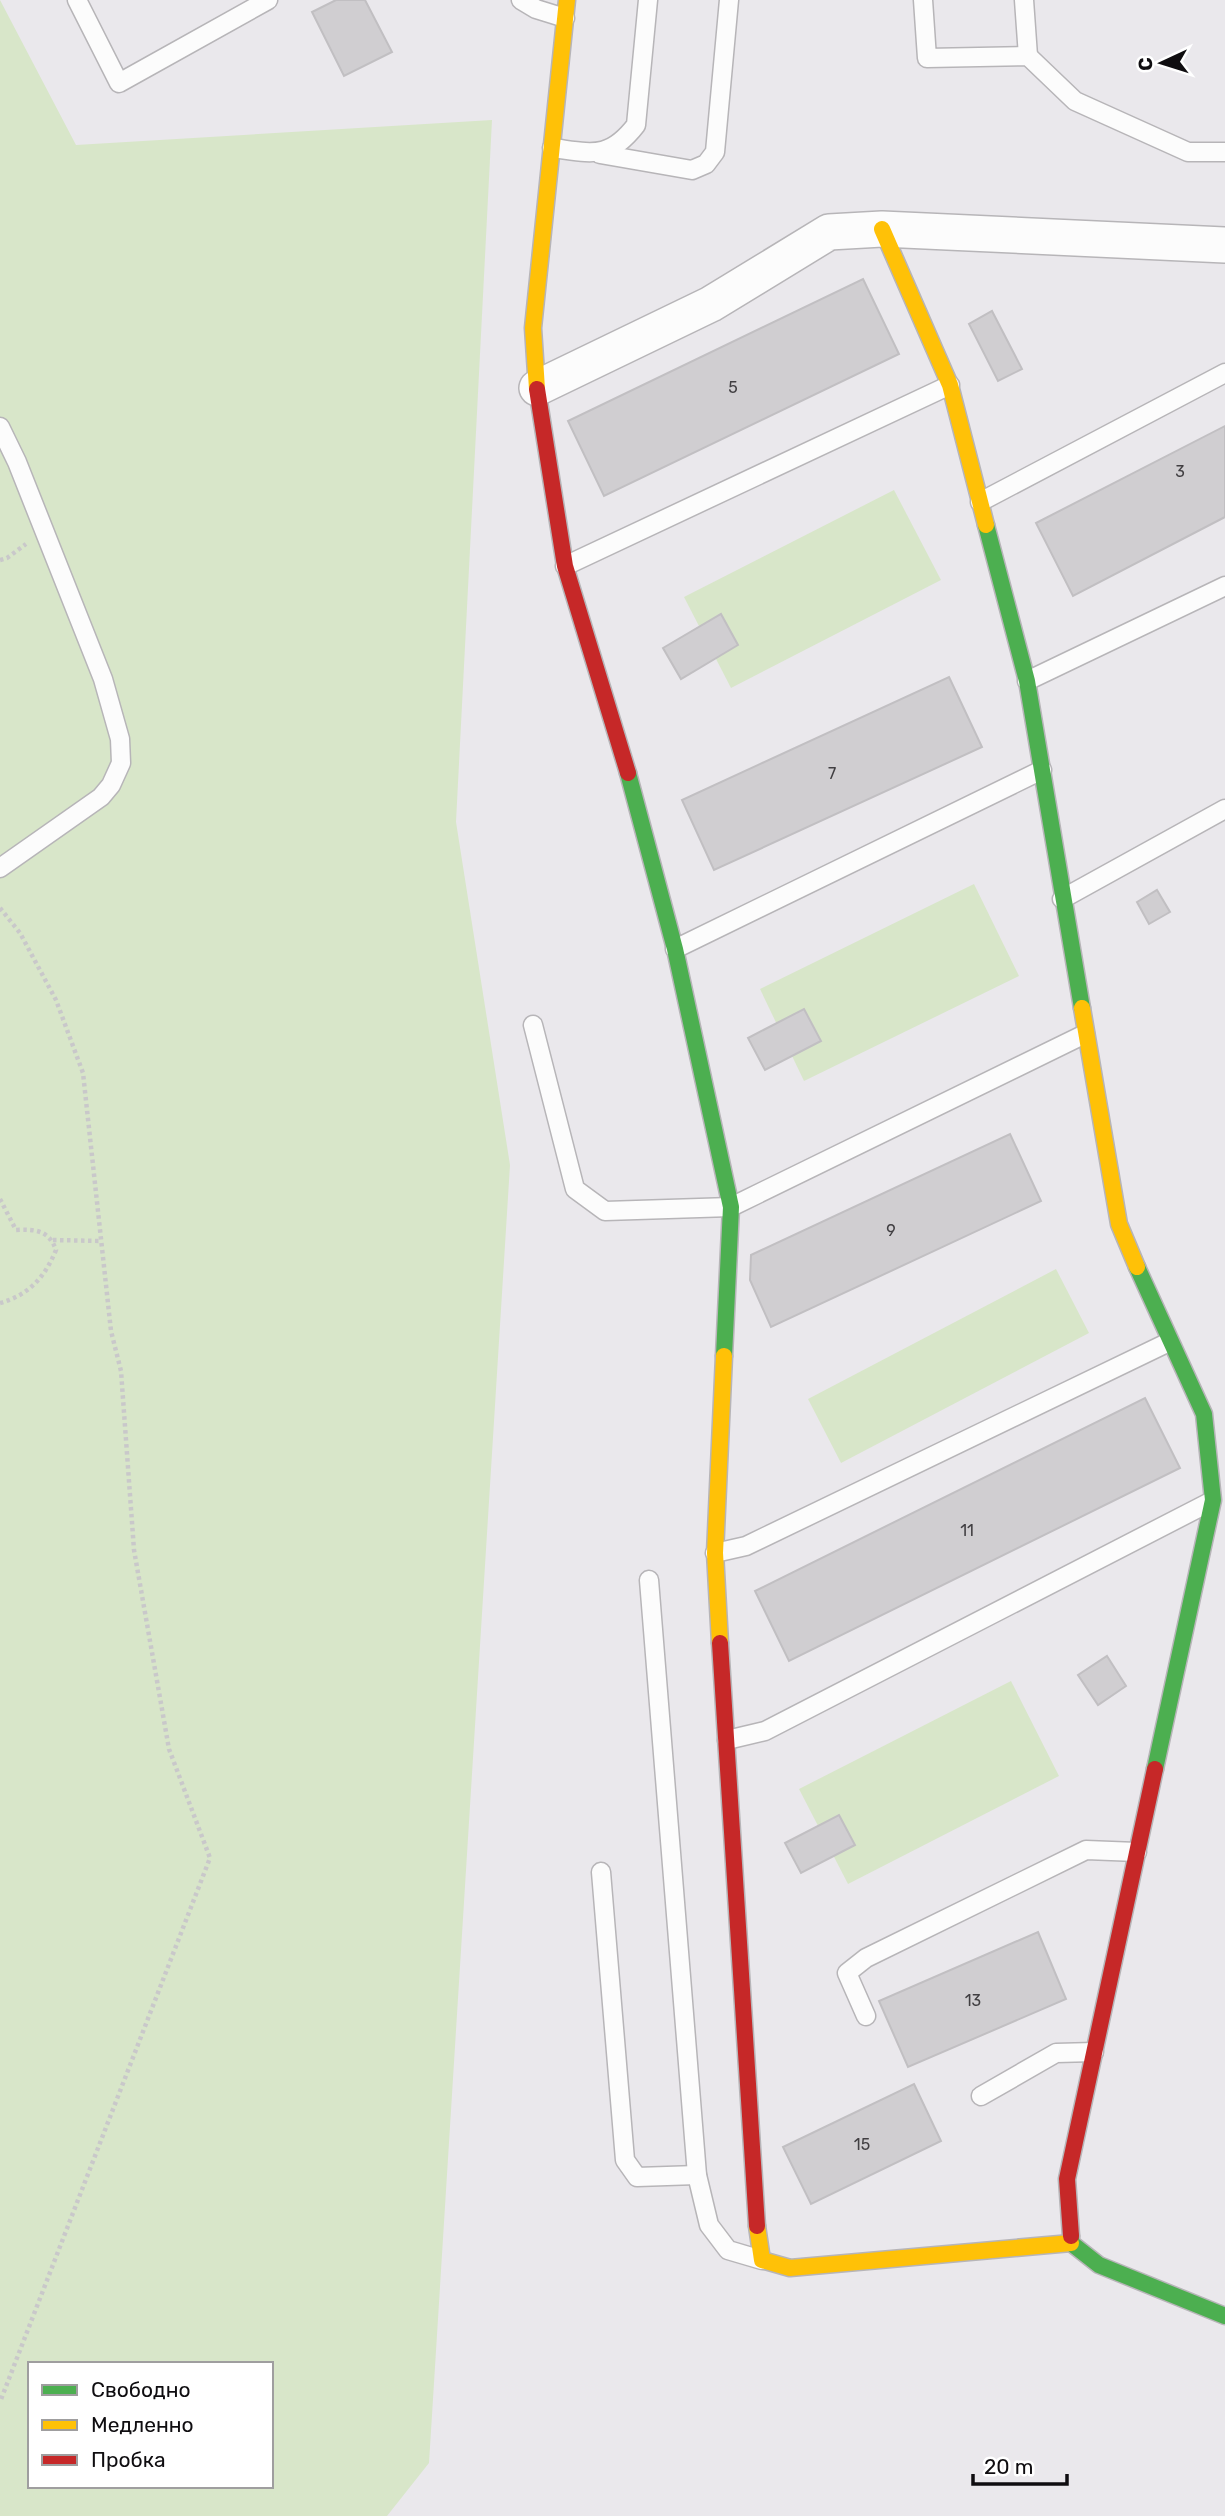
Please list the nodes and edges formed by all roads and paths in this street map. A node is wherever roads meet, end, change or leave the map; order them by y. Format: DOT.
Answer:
graph roads {
  1 [pos="76,0"];
  2 [pos="268,0"];
  3 [pos="521,0"];
  4 [pos="648,0"];
  5 [pos="729,0"];
  6 [pos="923,0"];
  7 [pos="1024,0"];
  8 [pos="566,9"];
  9 [pos="1028,56"];
  10 [pos="552,148"];
  11 [pos="1225,152"];
  12 [pos="600,154"];
  13 [pos="882,229"];
  14 [pos="1225,245"];
  15 [pos="1225,373"];
  16 [pos="950,385"];
  17 [pos="537,388"];
  18 [pos="0,427"];
  19 [pos="980,502"];
  20 [pos="565,566"];
  21 [pos="1225,586"];
  22 [pos="1027,681"];
  23 [pos="1042,770"];
  24 [pos="1225,809"];
  25 [pos="0,868"];
  26 [pos="1062,899"];
  27 [pos="0,908"];
  28 [pos="675,949"];
  29 [pos="533,1025"];
  30 [pos="1085,1034"];
  31 [pos="0,1199"];
  32 [pos="731,1207"];
  33 [pos="53,1240"];
  34 [pos="101,1241"];
  35 [pos="0,1303"];
  36 [pos="1169,1342"];
  37 [pos="1213,1500"];
  38 [pos="715,1553"];
  39 [pos="649,1580"];
  40 [pos="727,1740"];
  41 [pos="1137,1852"];
  42 [pos="601,1872"];
  43 [pos="866,2015"];
  44 [pos="1094,2052"];
  45 [pos="981,2095"];
  46 [pos="696,2175"];
  47 [pos="1071,2243"];
  48 [pos="762,2260"];
  49 [pos="1225,2316"];
  50 [pos="0,2402"];
  1 -- 2 [label="lane"];
  3 -- 8 [label="lane"];
  4 -- 12 [label="lane"];
  5 -- 12 [label="lane"];
  6 -- 9 [label="lane"];
  7 -- 9 [label="lane"];
  8 -- 10 [label="street"];
  9 -- 11 [label="lane"];
  10 -- 12 [label="lane"];
  10 -- 17 [label="street"];
  13 -- 14 [label="street"];
  13 -- 16 [label="street"];
  13 -- 17 [label="street"];
  15 -- 19 [label="lane"];
  16 -- 19 [label="street"];
  16 -- 20 [label="lane"];
  17 -- 20 [label="street"];
  18 -- 25 [label="lane"];
  19 -- 22 [label="street"];
  20 -- 28 [label="street"];
  21 -- 22 [label="lane"];
  22 -- 23 [label="street"];
  23 -- 26 [label="street"];
  23 -- 28 [label="lane"];
  24 -- 26 [label="lane"];
  26 -- 30 [label="street"];
  27 -- 34 [label="path"];
  28 -- 32 [label="street"];
  29 -- 32 [label="lane"];
  30 -- 32 [label="lane"];
  30 -- 36 [label="street"];
  31 -- 33 [label="path"];
  32 -- 38 [label="street"];
  33 -- 34 [label="path"];
  33 -- 35 [label="path"];
  34 -- 50 [label="path"];
  36 -- 37 [label="street"];
  36 -- 38 [label="lane"];
  37 -- 40 [label="lane"];
  37 -- 41 [label="street"];
  38 -- 40 [label="street"];
  39 -- 46 [label="lane"];
  40 -- 48 [label="street"];
  41 -- 43 [label="lane"];
  41 -- 44 [label="street"];
  42 -- 46 [label="lane"];
  44 -- 45 [label="lane"];
  44 -- 47 [label="street"];
  46 -- 48 [label="lane"];
  47 -- 48 [label="street"];
  47 -- 49 [label="street"];
}
